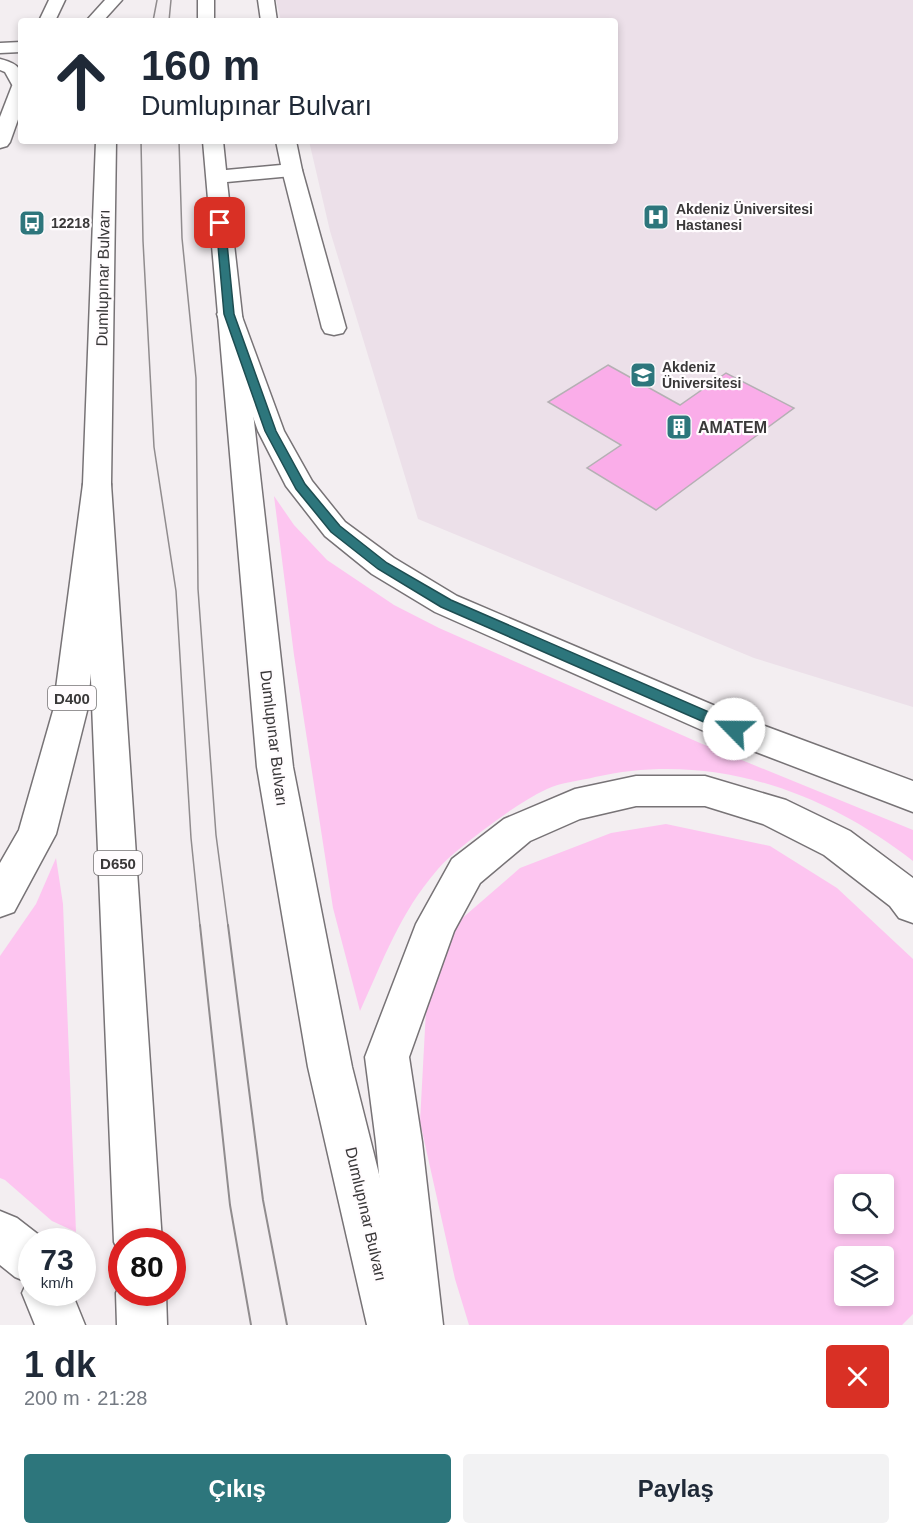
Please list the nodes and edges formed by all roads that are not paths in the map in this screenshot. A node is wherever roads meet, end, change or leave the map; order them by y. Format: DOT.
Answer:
graph roads {
  1 [pos="57,0"];
  2 [pos="116,0"];
  3 [pos="206,0"];
  4 [pos="267,0"];
  5 [pos="48,18"];
  6 [pos="97,18"];
  7 [pos="115,18"];
  8 [pos="206,18"];
  9 [pos="269,18"];
  10 [pos="18,43"];
  11 [pos="18,48"];
  12 [pos="0,56"];
  13 [pos="18,61"];
  14 [pos="18,80"];
  15 [pos="18,94"];
  16 [pos="0,142"];
  17 [pos="105,144"];
  18 [pos="213,144"];
  19 [pos="287,144"];
  20 [pos="292,170"];
  21 [pos="216,177"];
  22 [pos="229,314"];
  23 [pos="334,328"];
  24 [pos="97,484"];
  25 [pos="913,797"];
  26 [pos="0,899"];
  27 [pos="913,905"];
  28 [pos="137,1228"];
  29 [pos="0,1235"];
  30 [pos="18,1249"];
  31 [pos="52,1306"];
  32 [pos="141,1306"];
  33 [pos="60,1325"];
  34 [pos="142,1325"];
  35 [pos="392,1325"];
  36 [pos="418,1325"];
  1 -- 5 [label="main road"];
  2 -- 6 [label="main road"];
  2 -- 7 [label="main road"];
  3 -- 8 [label="main road"];
  4 -- 9 [label="main road"];
  10 -- 12 [label="main road"];
  11 -- 12 [label="main road"];
  12 -- 13 [label="main road"];
  12 -- 14 [label="main road"];
  15 -- 16 [label="main road"];
  17 -- 24 [label="main road, Dumlupınar Bulvarı / D400"];
  18 -- 21 [label="main road, Dumlupınar Bulvarı"];
  19 -- 20 [label="main road"];
  20 -- 21 [label="main road"];
  20 -- 23 [label="main road"];
  21 -- 22 [label="main road, Dumlupınar Bulvarı"];
  22 -- 25 [label="main road"];
  22 -- 35 [label="main road, Dumlupınar Bulvarı"];
  24 -- 26 [label="main road, D400"];
  24 -- 28 [label="main road, Dumlupınar Bulvarı / D650"];
  27 -- 36 [label="main road"];
  29 -- 30 [label="main road"];
  31 -- 33 [label="main road"];
  32 -- 34 [label="main road"];
}
